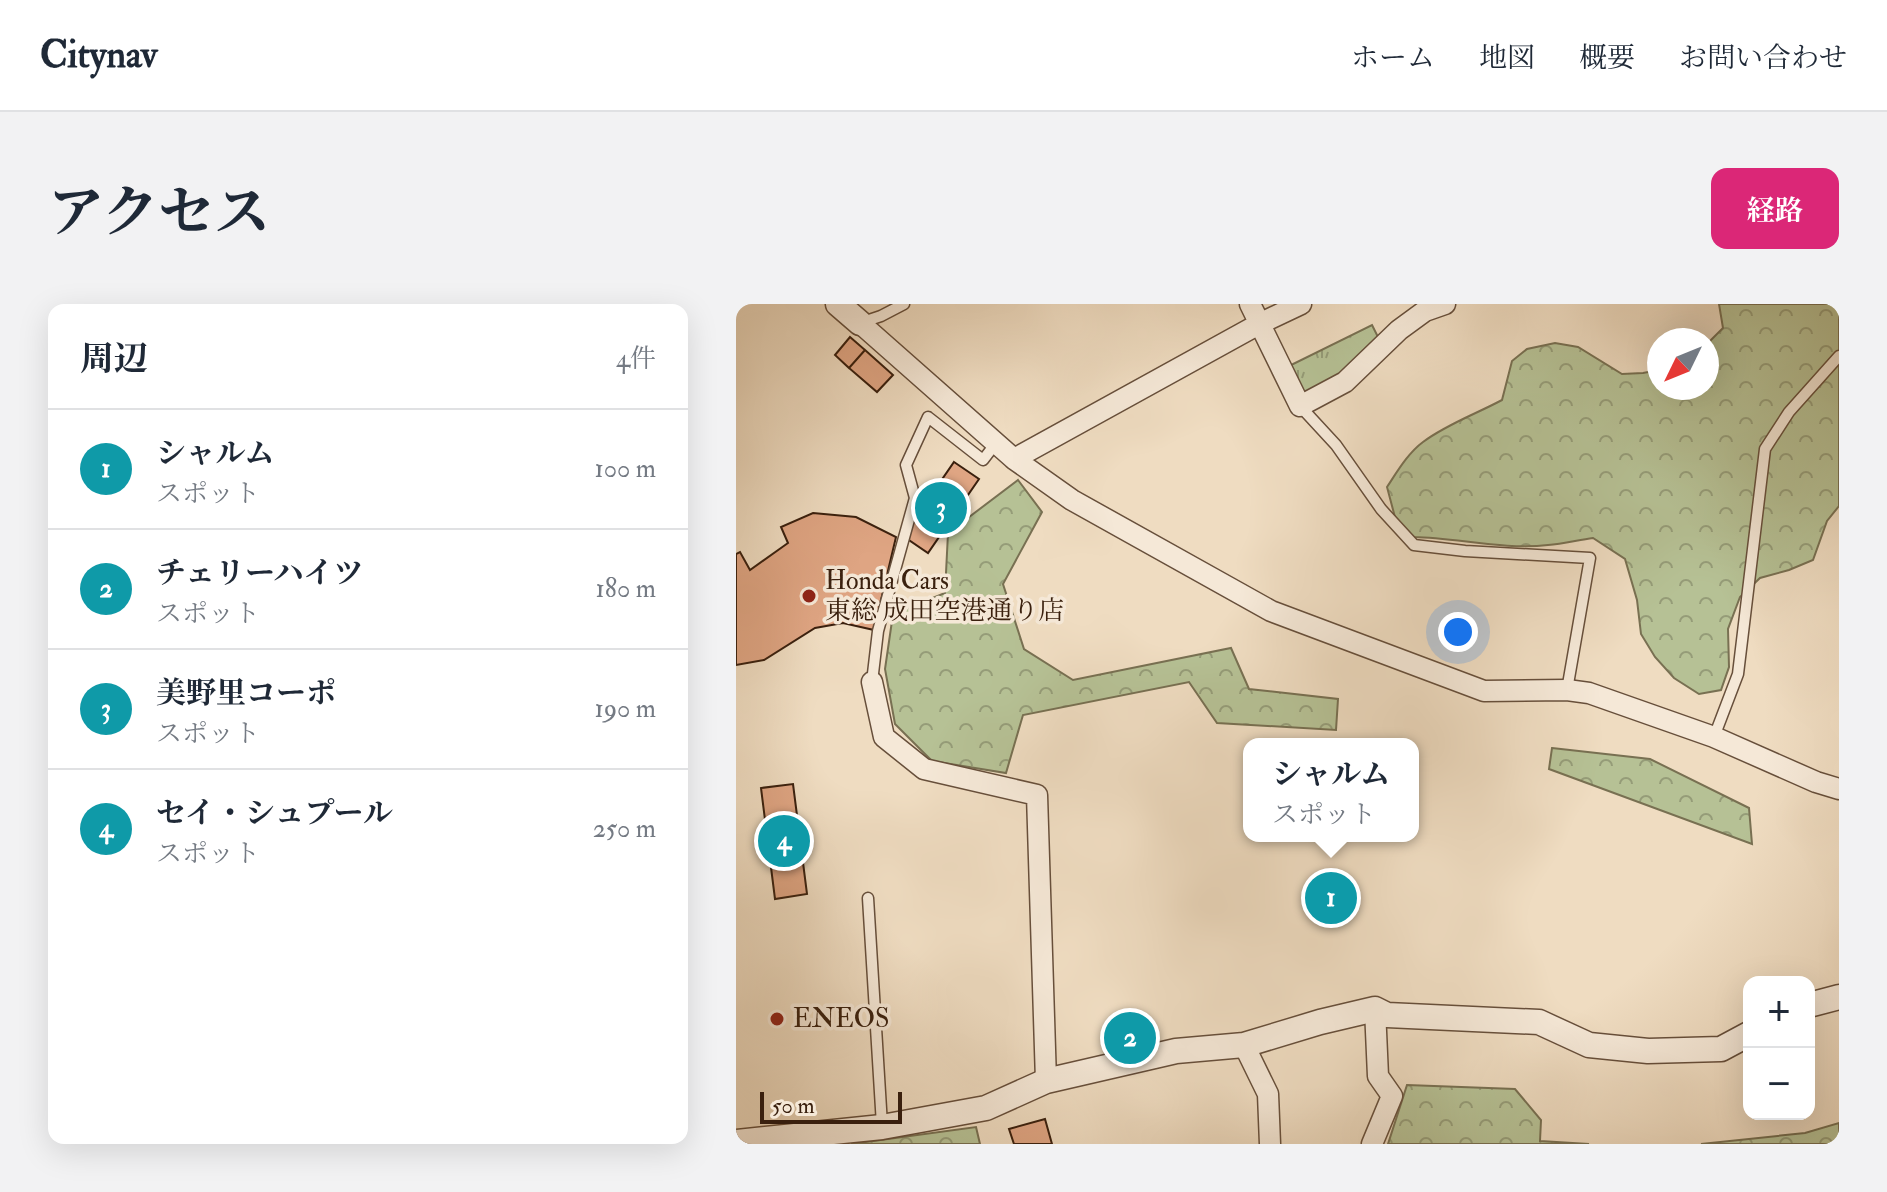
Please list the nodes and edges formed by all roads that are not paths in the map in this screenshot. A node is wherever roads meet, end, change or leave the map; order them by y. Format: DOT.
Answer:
graph roads {
  1 [pos="838,304"];
  2 [pos="904,304"];
  3 [pos="1250,304"];
  4 [pos="1301,304"];
  5 [pos="1430,306"];
  6 [pos="860,323"];
  7 [pos="1259,324"];
  8 [pos="1839,356"];
  9 [pos="1300,406"];
  10 [pos="996,443"];
  11 [pos="1014,459"];
  12 [pos="872,682"];
  13 [pos="1567,690"];
  14 [pos="1714,737"];
  15 [pos="1839,789"];
  16 [pos="868,898"];
  17 [pos="1839,997"];
  18 [pos="1815,1003"];
  19 [pos="1375,1009"];
  20 [pos="1743,1037"];
  21 [pos="1244,1045"];
  22 [pos="1046,1081"];
  23 [pos="882,1127"];
  24 [pos="783,1141"];
  25 [pos="736,1142"];
  26 [pos="1270,1144"];
  27 [pos="1372,1144"];
  1 -- 6 [label="street"];
  2 -- 6 [label="lane"];
  3 -- 7 [label="street"];
  4 -- 7 [label="street"];
  5 -- 9 [label="street"];
  6 -- 10 [label="street"];
  7 -- 9 [label="street"];
  7 -- 11 [label="street"];
  8 -- 14 [label="lane"];
  9 -- 13 [label="lane"];
  10 -- 11 [label="street"];
  10 -- 12 [label="lane"];
  11 -- 13 [label="street"];
  12 -- 22 [label="street"];
  13 -- 14 [label="street"];
  14 -- 15 [label="street"];
  16 -- 23 [label="lane"];
  17 -- 18 [label="street"];
  19 -- 20 [label="street"];
  19 -- 21 [label="street"];
  19 -- 27 [label="street"];
  21 -- 22 [label="street"];
  21 -- 26 [label="street"];
  22 -- 23 [label="street"];
  23 -- 24 [label="street"];
  24 -- 25 [label="street"];
}
